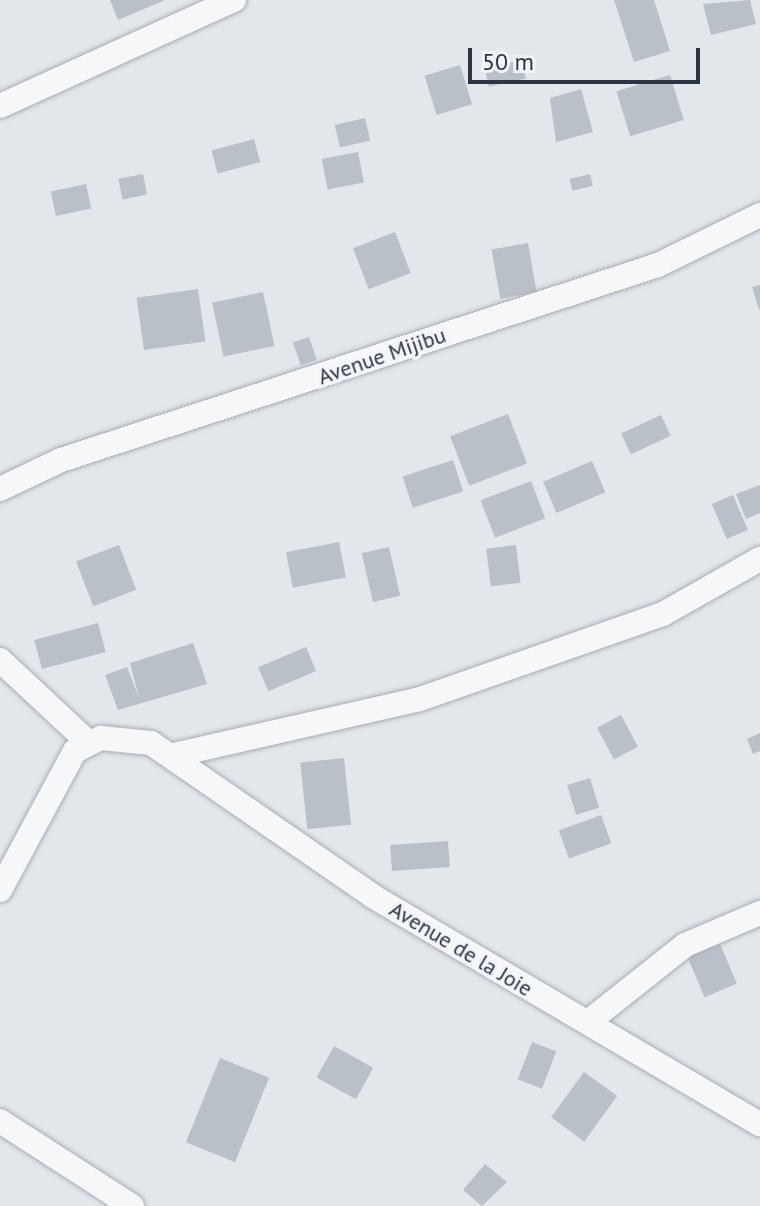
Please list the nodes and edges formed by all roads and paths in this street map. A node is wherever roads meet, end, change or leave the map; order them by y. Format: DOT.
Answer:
graph roads {
  1 [pos="234,0"];
  2 [pos="0,106"];
  3 [pos="760,215"];
  4 [pos="0,489"];
  5 [pos="760,559"];
  6 [pos="0,660"];
  7 [pos="87,741"];
  8 [pos="174,755"];
  9 [pos="10,837"];
  10 [pos="0,890"];
  11 [pos="760,913"];
  12 [pos="588,1022"];
  13 [pos="0,1121"];
  14 [pos="760,1124"];
  15 [pos="132,1206"];
  1 -- 2 [label="street"];
  3 -- 4 [label="street, Avenue Mijibu"];
  5 -- 8 [label="street"];
  6 -- 7 [label="street"];
  7 -- 8 [label="street, Avenue de la Joie"];
  7 -- 9 [label="street"];
  8 -- 12 [label="street, Avenue de la Joie"];
  9 -- 10 [label="street"];
  11 -- 12 [label="street"];
  12 -- 14 [label="street, Avenue de la Joie"];
  13 -- 15 [label="street"];
}
